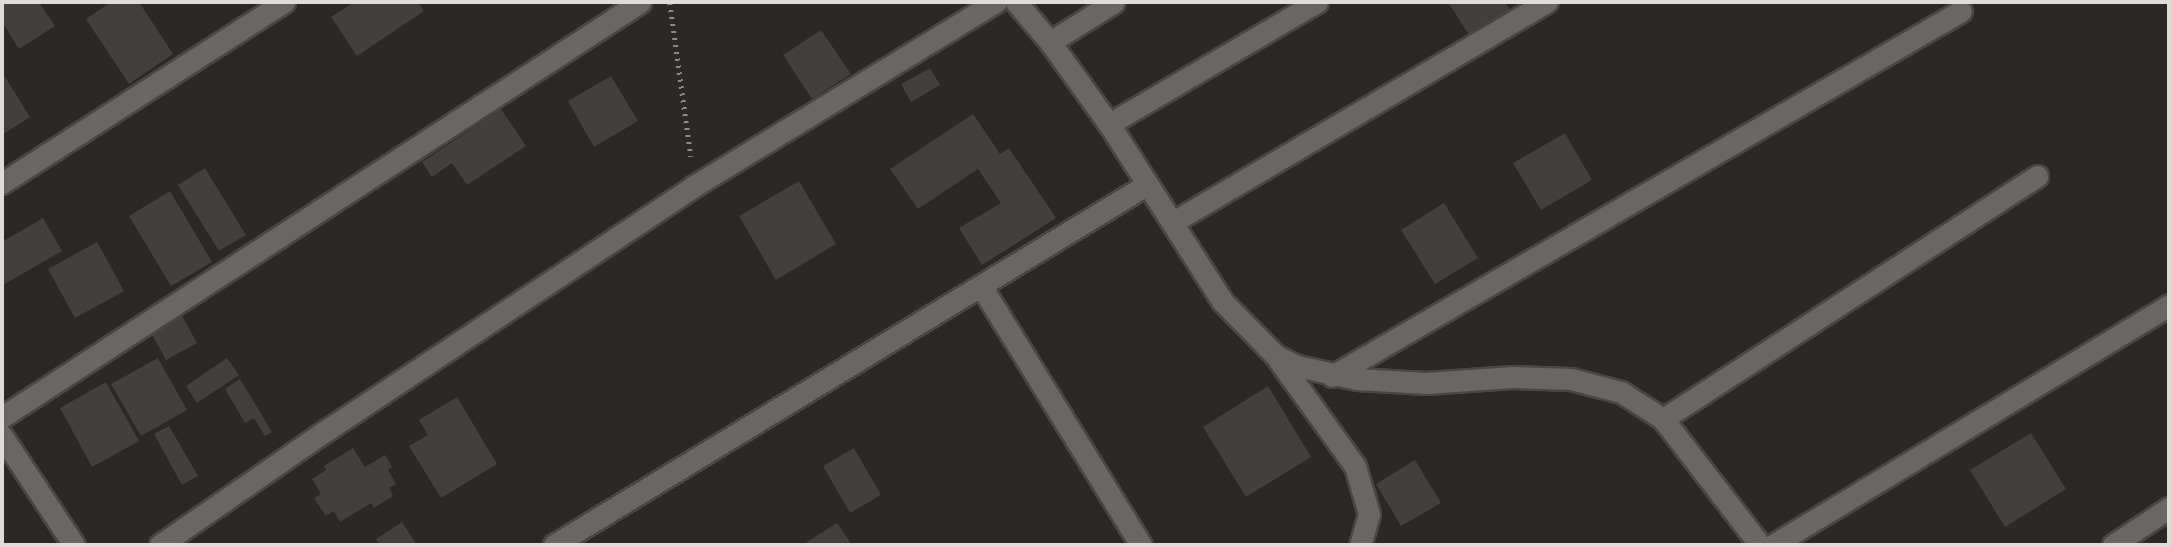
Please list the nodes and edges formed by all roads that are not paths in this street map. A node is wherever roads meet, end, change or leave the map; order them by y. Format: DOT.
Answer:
graph roads {
  1 [pos="284,2"];
  2 [pos="640,2"];
  3 [pos="996,2"];
  4 [pos="1016,2"];
  5 [pos="1114,2"];
  6 [pos="1317,2"];
  7 [pos="1547,2"];
  8 [pos="1961,10"];
  9 [pos="1051,42"];
  10 [pos="1109,124"];
  11 [pos="2037,176"];
  12 [pos="2,183"];
  13 [pos="1146,185"];
  14 [pos="1173,222"];
  15 [pos="981,286"];
  16 [pos="2169,305"];
  17 [pos="1275,355"];
  18 [pos="1332,376"];
  19 [pos="2,417"];
  20 [pos="1663,419"];
  21 [pos="2,436"];
  22 [pos="2169,508"];
  23 [pos="74,545"];
  24 [pos="160,545"];
  25 [pos="554,545"];
  26 [pos="1141,545"];
  27 [pos="1360,545"];
  28 [pos="1760,545"];
  29 [pos="1773,545"];
  30 [pos="2113,545"];
  1 -- 12 [label="street"];
  2 -- 19 [label="street"];
  3 -- 24 [label="street"];
  4 -- 9 [label="street"];
  5 -- 9 [label="street"];
  6 -- 10 [label="street"];
  7 -- 14 [label="street"];
  8 -- 18 [label="street"];
  9 -- 10 [label="street"];
  10 -- 13 [label="street"];
  11 -- 20 [label="street"];
  13 -- 14 [label="street"];
  13 -- 15 [label="street"];
  14 -- 17 [label="street"];
  15 -- 25 [label="street"];
  15 -- 26 [label="street"];
  16 -- 29 [label="street"];
  17 -- 18 [label="street"];
  17 -- 27 [label="street"];
  18 -- 20 [label="street"];
  20 -- 28 [label="street"];
  21 -- 23 [label="street"];
  22 -- 30 [label="street"];
}
